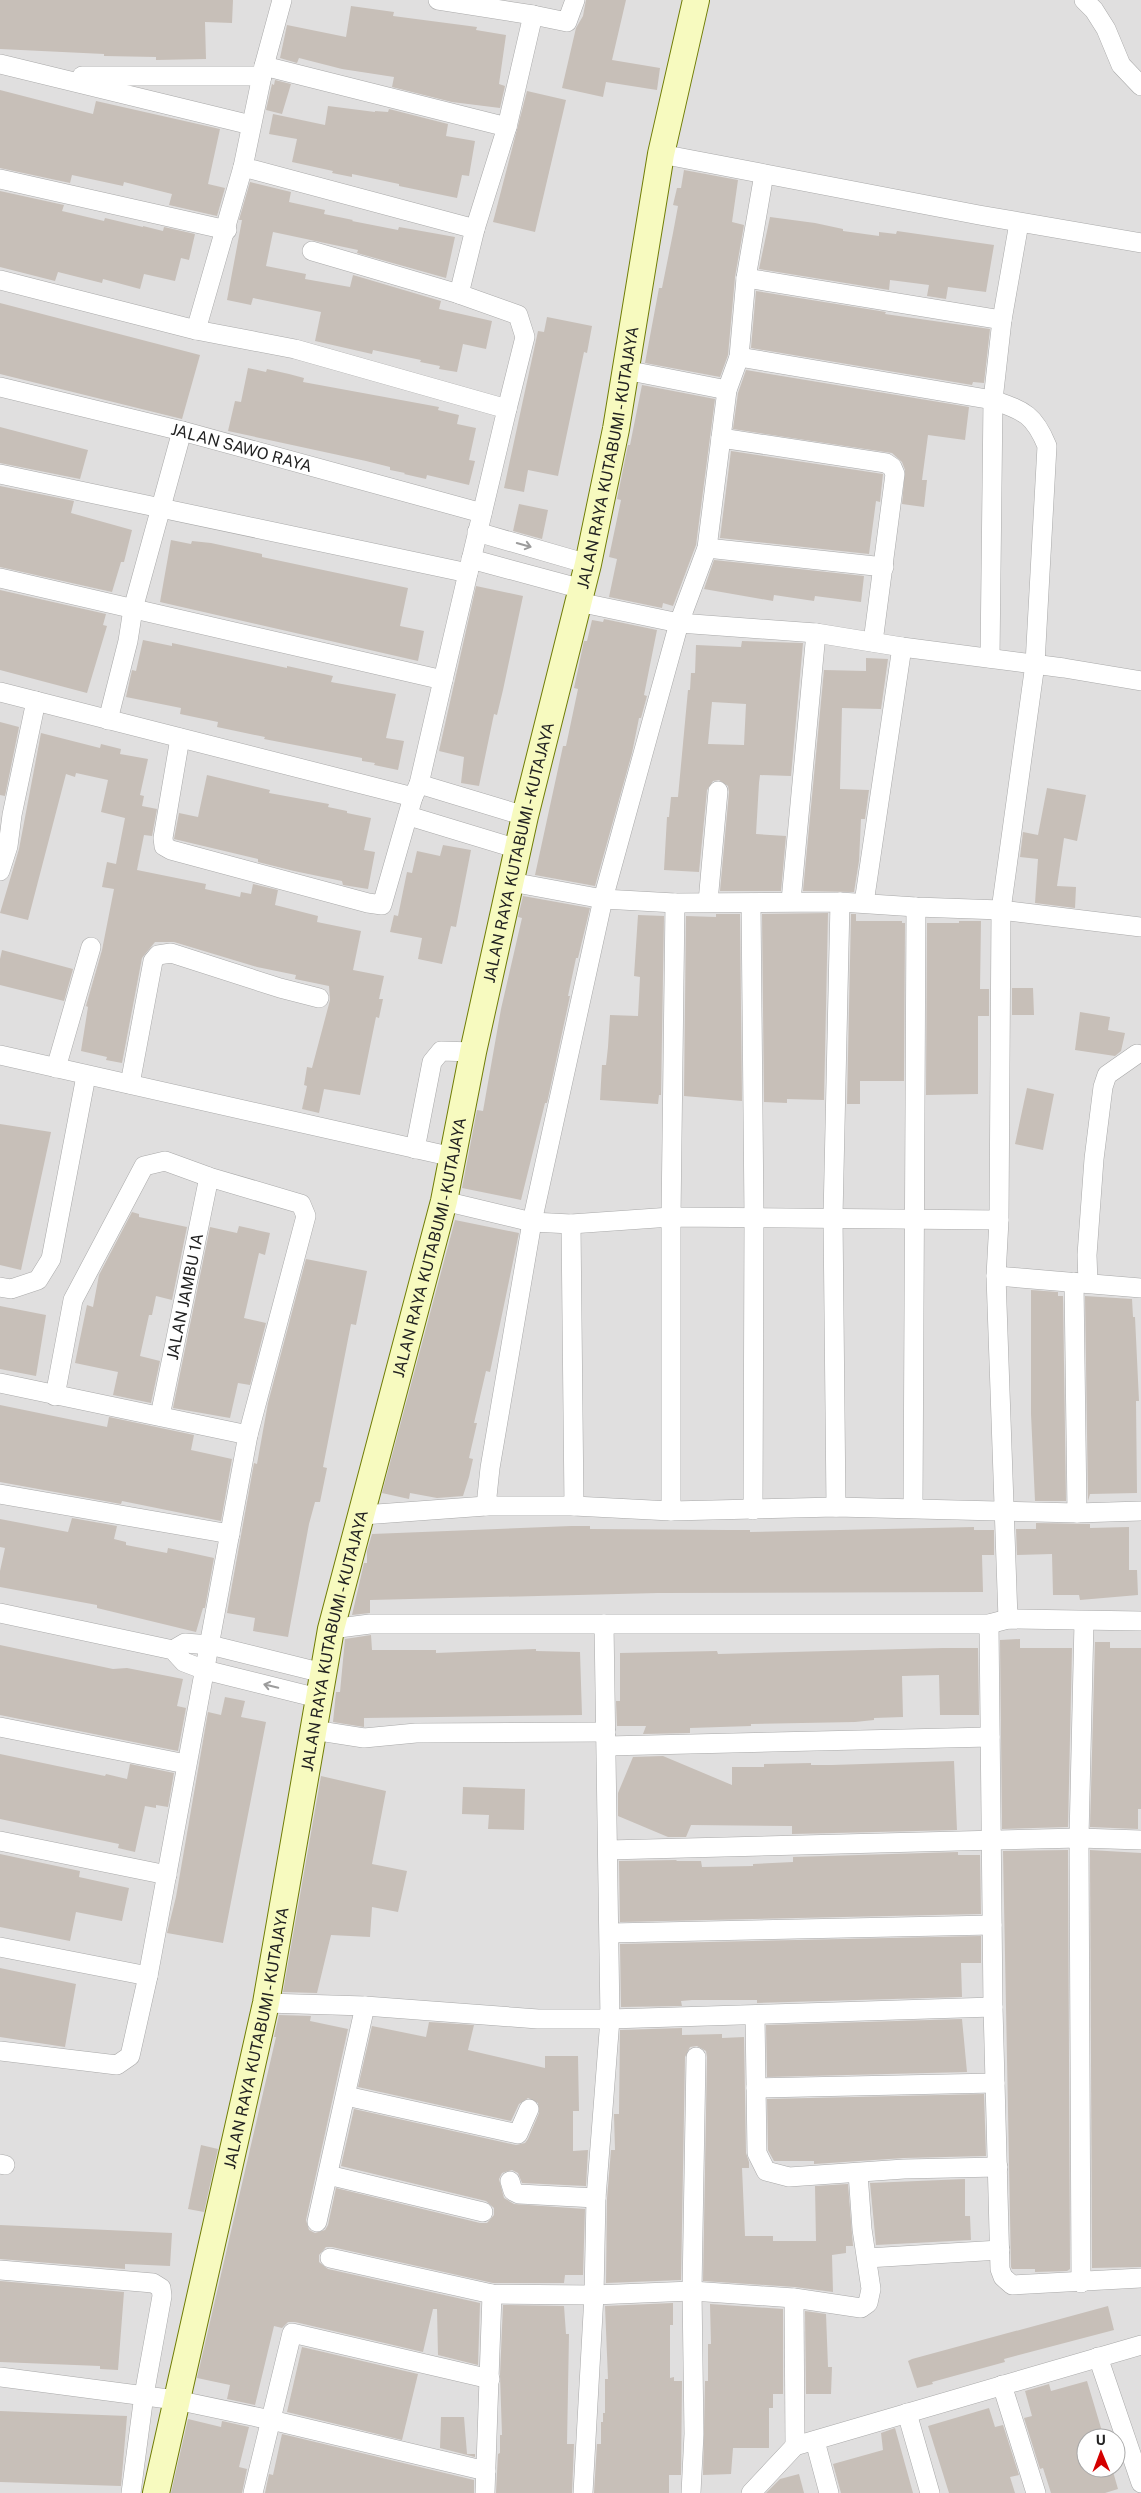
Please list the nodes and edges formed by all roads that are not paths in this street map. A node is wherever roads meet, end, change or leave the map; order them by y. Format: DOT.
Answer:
graph roads {
  1 [pos="282,0"];
  2 [pos="438,0"];
  3 [pos="575,0"];
  4 [pos="696,0"];
  5 [pos="1084,0"];
  6 [pos="533,15"];
  7 [pos="0,64"];
  8 [pos="263,71"];
  9 [pos="53,77"];
  10 [pos="1141,86"];
  11 [pos="251,125"];
  12 [pos="507,127"];
  13 [pos="661,154"];
  14 [pos="243,167"];
  15 [pos="764,174"];
  16 [pos="0,179"];
  17 [pos="1019,222"];
  18 [pos="475,229"];
  19 [pos="226,230"];
  20 [pos="1141,243"];
  21 [pos="312,251"];
  22 [pos="746,278"];
  23 [pos="0,280"];
  24 [pos="459,294"];
  25 [pos="1002,320"];
  26 [pos="196,330"];
  27 [pos="739,357"];
  28 [pos="626,370"];
  29 [pos="0,387"];
  30 [pos="727,390"];
  31 [pos="993,400"];
  32 [pos="507,409"];
  33 [pos="182,431"];
  34 [pos="720,438"];
  35 [pos="0,474"];
  36 [pos="162,508"];
  37 [pos="482,513"];
  38 [pos="477,532"];
  39 [pos="707,548"];
  40 [pos="588,564"];
  41 [pos="470,566"];
  42 [pos="884,567"];
  43 [pos="0,578"];
  44 [pos="580,595"];
  45 [pos="132,609"];
  46 [pos="679,623"];
  47 [pos="816,633"];
  48 [pos="873,642"];
  49 [pos="902,647"];
  50 [pos="990,658"];
  51 [pos="1035,664"];
  52 [pos="443,680"];
  53 [pos="1141,681"];
  54 [pos="0,692"];
  55 [pos="36,701"];
  56 [pos="108,720"];
  57 [pos="180,738"];
  58 [pos="416,791"];
  59 [pos="718,791"];
  60 [pos="6,814"];
  61 [pos="408,816"];
  62 [pos="525,816"];
  63 [pos="518,849"];
  64 [pos="0,871"];
  65 [pos="511,882"];
  66 [pos="603,899"];
  67 [pos="791,901"];
  68 [pos="708,902"];
  69 [pos="840,902"];
  70 [pos="675,903"];
  71 [pos="751,903"];
  72 [pos="864,903"];
  73 [pos="916,908"];
  74 [pos="1001,910"];
  75 [pos="1141,927"];
  76 [pos="91,947"];
  77 [pos="319,998"];
  78 [pos="473,1052"];
  79 [pos="1137,1054"];
  80 [pos="0,1055"];
  81 [pos="56,1068"];
  82 [pos="86,1076"];
  83 [pos="130,1084"];
  84 [pos="416,1148"];
  85 [pos="453,1157"];
  86 [pos="209,1177"];
  87 [pos="444,1201"];
  88 [pos="671,1217"];
  89 [pos="754,1217"];
  90 [pos="833,1217"];
  91 [pos="915,1218"];
  92 [pos="999,1220"];
  93 [pos="532,1222"];
  94 [pos="571,1224"];
  95 [pos="996,1276"];
  96 [pos="1081,1282"];
  97 [pos="0,1287"];
  98 [pos="1141,1288"];
  99 [pos="0,1383"];
  100 [pos="55,1396"];
  101 [pos="160,1416"];
  102 [pos="248,1435"];
  103 [pos="0,1494"];
  104 [pos="486,1506"];
  105 [pos="574,1506"];
  106 [pos="836,1507"];
  107 [pos="913,1508"];
  108 [pos="753,1510"];
  109 [pos="1006,1510"];
  110 [pos="672,1511"];
  111 [pos="1141,1511"];
  112 [pos="1077,1513"];
  113 [pos="363,1515"];
  114 [pos="230,1534"];
  115 [pos="0,1613"];
  116 [pos="1008,1619"];
  117 [pos="1141,1621"];
  118 [pos="1084,1622"];
  119 [pos="604,1624"];
  120 [pos="989,1624"];
  121 [pos="332,1629"];
  122 [pos="210,1645"];
  123 [pos="173,1650"];
  124 [pos="205,1670"];
  125 [pos="321,1685"];
  126 [pos="0,1727"];
  127 [pos="313,1730"];
  128 [pos="990,1737"];
  129 [pos="607,1739"];
  130 [pos="186,1764"];
  131 [pos="1079,1838"];
  132 [pos="991,1840"];
  133 [pos="1141,1840"];
  134 [pos="0,1841"];
  135 [pos="608,1850"];
  136 [pos="167,1875"];
  137 [pos="992,1925"];
  138 [pos="610,1933"];
  139 [pos="0,1946"];
  140 [pos="148,1976"];
  141 [pos="266,2003"];
  142 [pos="365,2006"];
  143 [pos="993,2007"];
  144 [pos="755,2014"];
  145 [pos="610,2019"];
  146 [pos="0,2051"];
  147 [pos="696,2056"];
  148 [pos="995,2083"];
  149 [pos="756,2088"];
  150 [pos="346,2096"];
  151 [pos="529,2109"];
  152 [pos="998,2167"];
  153 [pos="858,2173"];
  154 [pos="328,2175"];
  155 [pos="510,2181"];
  156 [pos="596,2198"];
  157 [pos="483,2212"];
  158 [pos="317,2222"];
  159 [pos="1000,2250"];
  160 [pos="330,2258"];
  161 [pos="867,2258"];
  162 [pos="0,2270"];
  163 [pos="1141,2278"];
  164 [pos="1081,2282"];
  165 [pos="692,2291"];
  166 [pos="492,2294"];
  167 [pos="594,2296"];
  168 [pos="794,2298"];
  169 [pos="1141,2345"];
  170 [pos="1098,2357"];
  171 [pos="0,2377"];
  172 [pos="490,2379"];
  173 [pos="1002,2385"];
  174 [pos="144,2394"];
  175 [pos="176,2400"];
  176 [pos="907,2412"];
  177 [pos="271,2420"];
  178 [pos="815,2441"];
  179 [pos="795,2446"];
  180 [pos="486,2471"];
  181 [pos="1141,2483"];
  182 [pos="131,2493"];
  183 [pos="156,2493"];
  184 [pos="253,2493"];
  185 [pos="485,2493"];
  186 [pos="583,2493"];
  187 [pos="691,2493"];
  188 [pos="751,2493"];
  189 [pos="829,2493"];
  190 [pos="930,2493"];
  191 [pos="1036,2493"];
  1 -- 8 [label="street"];
  2 -- 6 [label="street"];
  3 -- 6 [label="street"];
  4 -- 13 [label="street, JALAN RAYA KUTABUMI - KUTAJAYA"];
  5 -- 10 [label="street"];
  6 -- 12 [label="street"];
  7 -- 9 [label="street"];
  8 -- 9 [label="street"];
  8 -- 11 [label="street"];
  8 -- 12 [label="street"];
  9 -- 11 [label="street"];
  11 -- 14 [label="street"];
  12 -- 18 [label="street"];
  13 -- 15 [label="street"];
  13 -- 28 [label="street, JALAN RAYA KUTABUMI - KUTAJAYA"];
  14 -- 18 [label="street"];
  14 -- 19 [label="street"];
  15 -- 17 [label="street"];
  15 -- 22 [label="street"];
  16 -- 19 [label="street"];
  17 -- 20 [label="street"];
  17 -- 25 [label="street"];
  18 -- 24 [label="street"];
  19 -- 26 [label="street"];
  21 -- 24 [label="street"];
  22 -- 25 [label="street"];
  22 -- 27 [label="street"];
  23 -- 26 [label="street"];
  24 -- 32 [label="street"];
  25 -- 31 [label="street"];
  26 -- 32 [label="street"];
  27 -- 30 [label="street"];
  27 -- 31 [label="street"];
  28 -- 30 [label="street"];
  28 -- 40 [label="street, JALAN RAYA KUTABUMI - KUTAJAYA"];
  29 -- 33 [label="street, JALAN SAWO RAYA"];
  30 -- 34 [label="street"];
  31 -- 50 [label="street"];
  31 -- 51 [label="street"];
  32 -- 37 [label="street"];
  33 -- 36 [label="street"];
  33 -- 37 [label="street, JALAN SAWO RAYA"];
  34 -- 39 [label="street"];
  34 -- 42 [label="street"];
  35 -- 36 [label="street"];
  36 -- 41 [label="street"];
  36 -- 45 [label="street"];
  37 -- 38 [label="street"];
  38 -- 40 [label="street, one-way"];
  38 -- 41 [label="street"];
  39 -- 42 [label="street"];
  39 -- 46 [label="street"];
  40 -- 44 [label="street, JALAN RAYA KUTABUMI - KUTAJAYA"];
  41 -- 44 [label="street"];
  41 -- 52 [label="street"];
  42 -- 48 [label="street"];
  43 -- 45 [label="street"];
  44 -- 46 [label="street"];
  44 -- 62 [label="street, JALAN RAYA KUTABUMI - KUTAJAYA"];
  45 -- 52 [label="street"];
  45 -- 56 [label="street"];
  46 -- 47 [label="street"];
  46 -- 66 [label="street"];
  47 -- 48 [label="street"];
  47 -- 67 [label="street"];
  48 -- 49 [label="street"];
  49 -- 50 [label="street"];
  49 -- 72 [label="street"];
  50 -- 51 [label="street"];
  51 -- 53 [label="street"];
  51 -- 74 [label="street"];
  52 -- 58 [label="street"];
  54 -- 55 [label="street"];
  55 -- 56 [label="street"];
  55 -- 60 [label="street"];
  56 -- 57 [label="street"];
  57 -- 58 [label="street"];
  57 -- 61 [label="street"];
  58 -- 61 [label="street"];
  58 -- 62 [label="street"];
  59 -- 68 [label="street"];
  60 -- 64 [label="street"];
  61 -- 63 [label="street"];
  62 -- 63 [label="street, JALAN RAYA KUTABUMI - KUTAJAYA"];
  63 -- 65 [label="street, JALAN RAYA KUTABUMI - KUTAJAYA"];
  65 -- 66 [label="street"];
  65 -- 78 [label="street, JALAN RAYA KUTABUMI - KUTAJAYA"];
  66 -- 70 [label="street"];
  66 -- 93 [label="street"];
  67 -- 69 [label="street"];
  67 -- 71 [label="street"];
  68 -- 70 [label="street"];
  68 -- 71 [label="street"];
  69 -- 72 [label="street"];
  69 -- 90 [label="street"];
  70 -- 88 [label="street"];
  71 -- 89 [label="street"];
  72 -- 73 [label="street"];
  73 -- 74 [label="street"];
  73 -- 91 [label="street"];
  74 -- 75 [label="street"];
  74 -- 92 [label="street"];
  76 -- 81 [label="street"];
  77 -- 83 [label="street"];
  78 -- 84 [label="street"];
  78 -- 85 [label="street, JALAN RAYA KUTABUMI - KUTAJAYA"];
  79 -- 96 [label="street"];
  80 -- 81 [label="street"];
  81 -- 82 [label="street"];
  82 -- 83 [label="street"];
  82 -- 97 [label="street"];
  83 -- 84 [label="street"];
  84 -- 85 [label="street"];
  85 -- 87 [label="street, JALAN RAYA KUTABUMI - KUTAJAYA"];
  86 -- 100 [label="street"];
  86 -- 101 [label="street, JALAN JAMBU 1A"];
  86 -- 102 [label="street"];
  87 -- 93 [label="street"];
  87 -- 113 [label="street, JALAN RAYA KUTABUMI - KUTAJAYA"];
  88 -- 89 [label="street"];
  88 -- 94 [label="street"];
  88 -- 110 [label="street"];
  89 -- 90 [label="street"];
  89 -- 108 [label="street"];
  90 -- 91 [label="street"];
  90 -- 106 [label="street"];
  91 -- 92 [label="street"];
  91 -- 107 [label="street"];
  92 -- 95 [label="street"];
  93 -- 94 [label="street"];
  93 -- 104 [label="street"];
  94 -- 105 [label="street"];
  95 -- 96 [label="street"];
  95 -- 109 [label="street"];
  96 -- 98 [label="street"];
  96 -- 112 [label="street"];
  99 -- 100 [label="street"];
  100 -- 101 [label="street"];
  101 -- 102 [label="street"];
  102 -- 114 [label="street"];
  103 -- 114 [label="street"];
  104 -- 105 [label="street"];
  104 -- 113 [label="street"];
  105 -- 110 [label="street"];
  106 -- 107 [label="street"];
  106 -- 108 [label="street"];
  107 -- 109 [label="street"];
  108 -- 110 [label="street"];
  109 -- 112 [label="street"];
  109 -- 116 [label="street"];
  111 -- 112 [label="street"];
  113 -- 121 [label="street, JALAN RAYA KUTABUMI - KUTAJAYA"];
  114 -- 122 [label="street"];
  115 -- 123 [label="street"];
  116 -- 118 [label="street"];
  116 -- 120 [label="street"];
  117 -- 118 [label="street"];
  118 -- 131 [label="street"];
  119 -- 120 [label="street"];
  119 -- 121 [label="street"];
  119 -- 129 [label="street"];
  120 -- 128 [label="street"];
  121 -- 125 [label="street, JALAN RAYA KUTABUMI - KUTAJAYA"];
  122 -- 123 [label="street"];
  122 -- 124 [label="street"];
  122 -- 125 [label="street"];
  123 -- 124 [label="street"];
  125 -- 124 [label="street, one-way"];
  124 -- 130 [label="street"];
  125 -- 127 [label="street, JALAN RAYA KUTABUMI - KUTAJAYA"];
  126 -- 130 [label="street"];
  127 -- 129 [label="street"];
  127 -- 141 [label="street, JALAN RAYA KUTABUMI - KUTAJAYA"];
  128 -- 129 [label="street"];
  128 -- 132 [label="street"];
  129 -- 135 [label="street"];
  130 -- 136 [label="street"];
  131 -- 132 [label="street"];
  131 -- 133 [label="street"];
  131 -- 164 [label="street"];
  132 -- 135 [label="street"];
  132 -- 137 [label="street"];
  134 -- 136 [label="street"];
  135 -- 138 [label="street"];
  136 -- 140 [label="street"];
  137 -- 138 [label="street"];
  137 -- 143 [label="street"];
  138 -- 145 [label="street"];
  139 -- 140 [label="street"];
  140 -- 146 [label="street"];
  141 -- 142 [label="street"];
  141 -- 175 [label="street, JALAN RAYA KUTABUMI - KUTAJAYA"];
  142 -- 145 [label="street"];
  142 -- 150 [label="street"];
  143 -- 144 [label="street"];
  143 -- 148 [label="street"];
  144 -- 145 [label="street"];
  144 -- 149 [label="street"];
  145 -- 156 [label="street"];
  147 -- 165 [label="street"];
  148 -- 149 [label="street"];
  148 -- 152 [label="street"];
  149 -- 153 [label="street"];
  150 -- 151 [label="street"];
  150 -- 154 [label="street"];
  152 -- 153 [label="street"];
  152 -- 159 [label="street"];
  153 -- 161 [label="street"];
  154 -- 157 [label="street"];
  154 -- 158 [label="street"];
  155 -- 156 [label="street"];
  156 -- 167 [label="street"];
  159 -- 161 [label="street"];
  159 -- 164 [label="street"];
  160 -- 166 [label="street"];
  161 -- 168 [label="street"];
  162 -- 174 [label="street"];
  163 -- 164 [label="street"];
  165 -- 167 [label="street"];
  165 -- 168 [label="street"];
  165 -- 187 [label="street"];
  166 -- 167 [label="street"];
  166 -- 172 [label="street"];
  167 -- 186 [label="street"];
  168 -- 179 [label="street"];
  169 -- 170 [label="street"];
  170 -- 173 [label="street"];
  170 -- 181 [label="street"];
  171 -- 174 [label="street"];
  172 -- 177 [label="street"];
  172 -- 180 [label="street"];
  173 -- 176 [label="street"];
  173 -- 191 [label="street"];
  174 -- 175 [label="street"];
  174 -- 182 [label="street"];
  175 -- 177 [label="street"];
  175 -- 183 [label="street, JALAN RAYA KUTABUMI - KUTAJAYA"];
  176 -- 178 [label="street"];
  176 -- 190 [label="street"];
  177 -- 180 [label="street"];
  177 -- 184 [label="street"];
  178 -- 179 [label="street"];
  178 -- 189 [label="street"];
  179 -- 188 [label="street"];
  180 -- 185 [label="street"];
}
